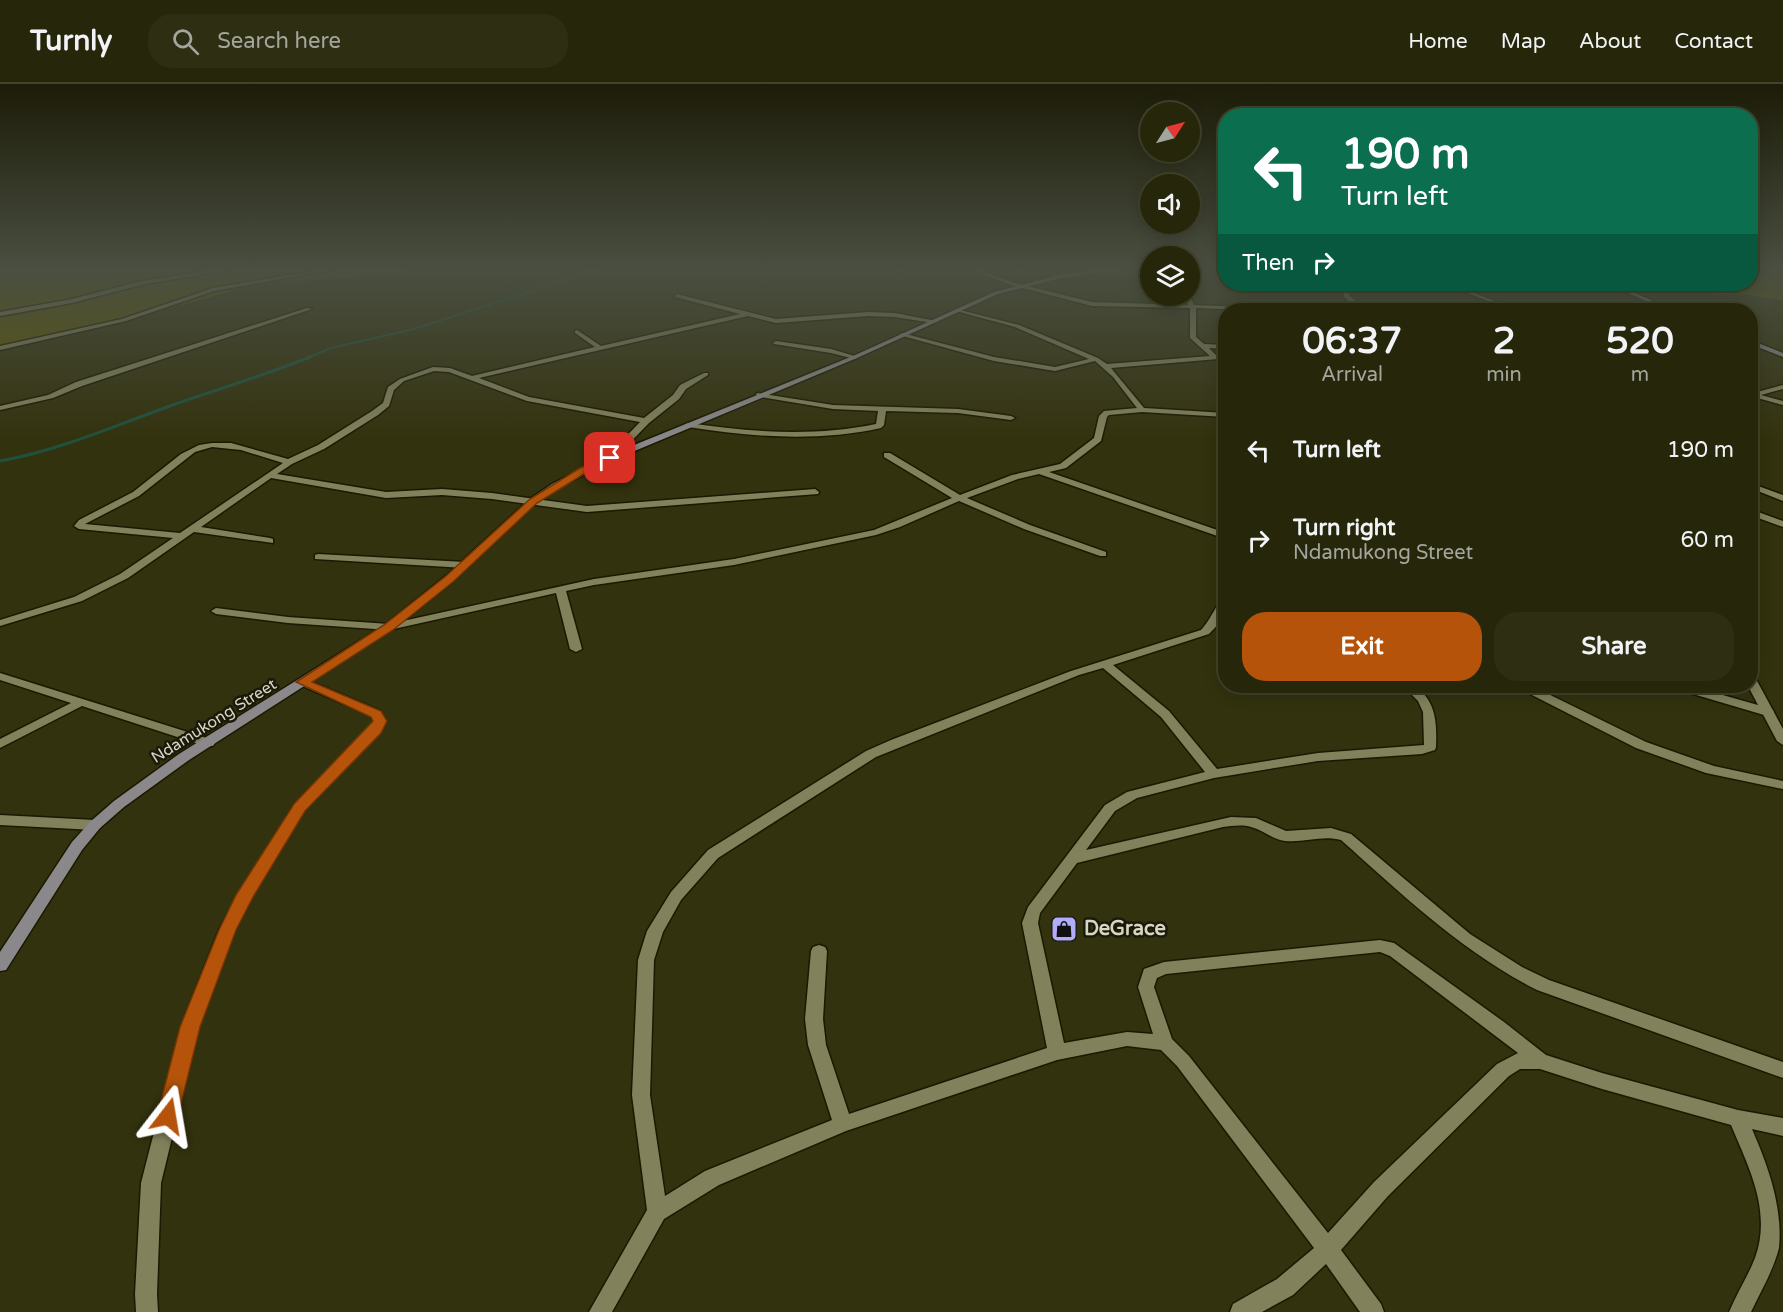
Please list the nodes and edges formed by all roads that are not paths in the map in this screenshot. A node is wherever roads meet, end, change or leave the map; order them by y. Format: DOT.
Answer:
graph roads {
  1 [pos="100,325"];
  2 [pos="259,325"];
  3 [pos="698,325"];
  4 [pos="923,325"];
  5 [pos="1014,325"];
  6 [pos="1195,325"];
  7 [pos="577,332"];
  8 [pos="902,335"];
  9 [pos="776,343"];
  10 [pos="1758,345"];
  11 [pos="1202,346"];
  12 [pos="1218,347"];
  13 [pos="0,348"];
  14 [pos="600,348"];
  15 [pos="1783,355"];
  16 [pos="855,357"];
  17 [pos="1096,359"];
  18 [pos="1107,366"];
  19 [pos="706,374"];
  20 [pos="472,378"];
  21 [pos="1783,387"];
  22 [pos="1758,393"];
  23 [pos="760,395"];
  24 [pos="1758,397"];
  25 [pos="1783,404"];
  26 [pos="0,408"];
  27 [pos="882,410"];
  28 [pos="1142,410"];
  29 [pos="1218,415"];
  30 [pos="1011,418"];
  31 [pos="646,421"];
  32 [pos="688,425"];
  33 [pos="887,455"];
  34 [pos="610,458"];
  35 [pos="289,462"];
  36 [pos="1041,472"];
  37 [pos="271,476"];
  38 [pos="1758,487"];
  39 [pos="815,492"];
  40 [pos="959,498"];
  41 [pos="1783,498"];
  42 [pos="533,501"];
  43 [pos="1758,515"];
  44 [pos="1783,524"];
  45 [pos="195,529"];
  46 [pos="1218,533"];
  47 [pos="182,536"];
  48 [pos="270,541"];
  49 [pos="1103,554"];
  50 [pos="318,557"];
  51 [pos="465,565"];
  52 [pos="560,589"];
  53 [pos="216,611"];
  54 [pos="1218,615"];
  55 [pos="0,623"];
  56 [pos="389,627"];
  57 [pos="576,649"];
  58 [pos="1104,663"];
  59 [pos="0,676"];
  60 [pos="302,682"];
  61 [pos="1417,693"];
  62 [pos="1538,693"];
  63 [pos="1704,693"];
  64 [pos="1758,693"];
  65 [pos="81,702"];
  66 [pos="1768,712"];
  67 [pos="1783,741"];
  68 [pos="209,742"];
  69 [pos="0,744"];
  70 [pos="1214,774"];
  71 [pos="1783,785"];
  72 [pos="0,820"];
  73 [pos="95,825"];
  74 [pos="1072,859"];
  75 [pos="819,951"];
  76 [pos="0,965"];
  77 [pos="1165,1043"];
  78 [pos="1057,1052"];
  79 [pos="1540,1061"];
  80 [pos="1783,1070"];
  81 [pos="1738,1119"];
  82 [pos="843,1124"];
  83 [pos="1783,1127"];
  84 [pos="657,1212"];
  85 [pos="1328,1250"];
  86 [pos="147,1312"];
  87 [pos="600,1312"];
  88 [pos="1241,1312"];
  89 [pos="1373,1312"];
  90 [pos="1740,1312"];
  1 -- 13 [label="street"];
  2 -- 26 [label="street"];
  3 -- 14 [label="street"];
  4 -- 8 [label="main road, Ndamukong Street"];
  5 -- 17 [label="street"];
  6 -- 11 [label="street"];
  7 -- 14 [label="street"];
  8 -- 16 [label="main road, Ndamukong Street"];
  8 -- 17 [label="street"];
  9 -- 16 [label="street"];
  10 -- 15 [label="main road"];
  11 -- 12 [label="street"];
  11 -- 18 [label="street"];
  14 -- 20 [label="street"];
  16 -- 23 [label="main road, Ndamukong Street"];
  17 -- 18 [label="street"];
  18 -- 28 [label="street"];
  19 -- 31 [label="street"];
  20 -- 31 [label="street"];
  20 -- 35 [label="street"];
  21 -- 22 [label="street"];
  23 -- 27 [label="street"];
  23 -- 32 [label="main road, Ndamukong Street"];
  24 -- 25 [label="street"];
  27 -- 30 [label="street"];
  27 -- 32 [label="street"];
  28 -- 29 [label="street"];
  28 -- 36 [label="street"];
  31 -- 34 [label="street"];
  32 -- 34 [label="main road, Ndamukong Street"];
  33 -- 40 [label="street"];
  34 -- 42 [label="main road, Ndamukong Street"];
  35 -- 37 [label="street"];
  35 -- 47 [label="street"];
  36 -- 40 [label="street"];
  36 -- 46 [label="street"];
  37 -- 42 [label="street"];
  37 -- 45 [label="street"];
  38 -- 41 [label="street"];
  39 -- 42 [label="street"];
  40 -- 49 [label="street"];
  40 -- 52 [label="street"];
  42 -- 51 [label="main road, Ndamukong Street"];
  43 -- 44 [label="street"];
  45 -- 47 [label="street"];
  45 -- 48 [label="street"];
  47 -- 55 [label="street"];
  50 -- 51 [label="street"];
  51 -- 56 [label="main road, Ndamukong Street"];
  52 -- 56 [label="street"];
  52 -- 57 [label="street"];
  53 -- 56 [label="street"];
  54 -- 58 [label="street"];
  56 -- 60 [label="main road, Ndamukong Street"];
  58 -- 70 [label="street"];
  58 -- 84 [label="street"];
  59 -- 65 [label="street"];
  60 -- 68 [label="main road, Ndamukong Street"];
  60 -- 86 [label="street"];
  61 -- 70 [label="street"];
  62 -- 71 [label="street"];
  63 -- 66 [label="street"];
  64 -- 66 [label="street"];
  65 -- 68 [label="street"];
  65 -- 69 [label="street"];
  66 -- 67 [label="street"];
  68 -- 73 [label="main road, Ndamukong Street"];
  70 -- 74 [label="street"];
  72 -- 73 [label="street"];
  73 -- 76 [label="main road, Ndamukong Street"];
  74 -- 78 [label="street"];
  74 -- 80 [label="street"];
  75 -- 82 [label="street"];
  77 -- 78 [label="street"];
  77 -- 79 [label="street"];
  77 -- 85 [label="street"];
  78 -- 82 [label="street"];
  79 -- 81 [label="street"];
  79 -- 85 [label="street"];
  81 -- 83 [label="street"];
  81 -- 90 [label="street"];
  82 -- 84 [label="street"];
  84 -- 87 [label="street"];
  85 -- 88 [label="street"];
  85 -- 89 [label="street"];
}
